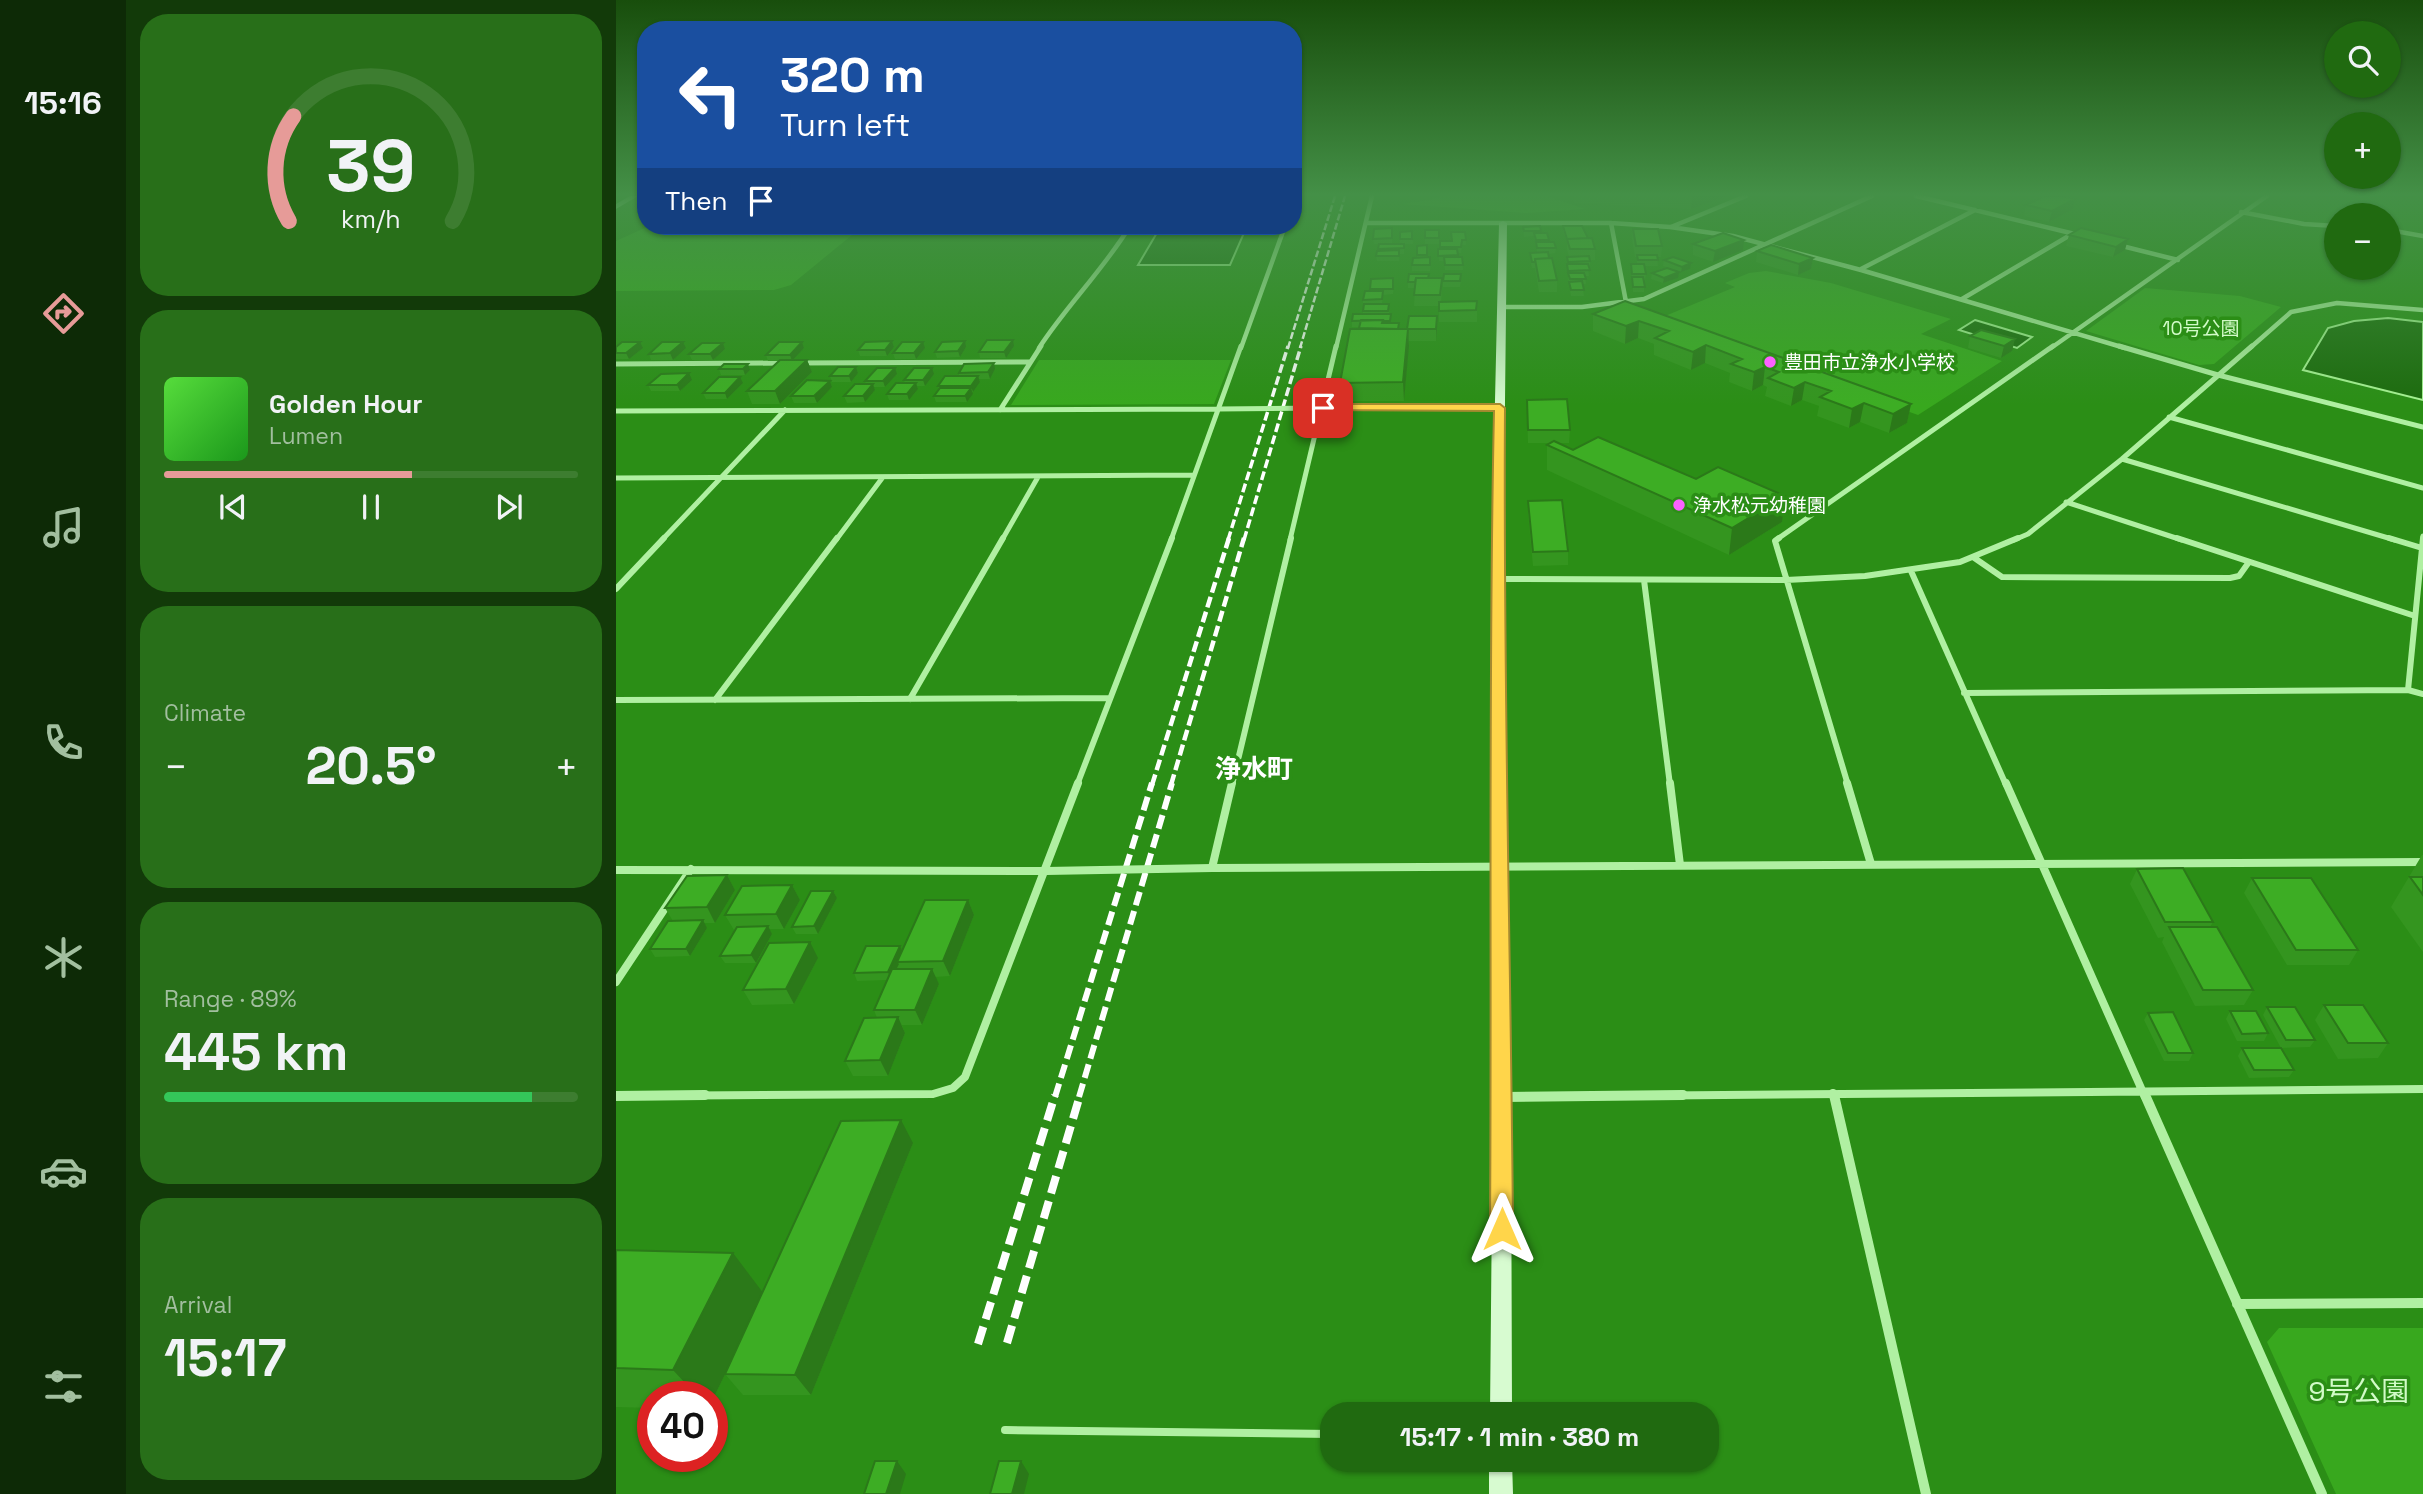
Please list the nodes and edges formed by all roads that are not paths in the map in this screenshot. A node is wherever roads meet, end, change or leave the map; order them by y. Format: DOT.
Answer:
graph roads {
  1 [pos="1101,266"];
  2 [pos="1271,266"];
  3 [pos="1356,266"];
  4 [pos="1503,266"];
  5 [pos="1619,266"];
  6 [pos="1720,266"];
  7 [pos="1846,266"];
  8 [pos="1869,266"];
  9 [pos="2018,266"];
  10 [pos="2170,266"];
  11 [pos="1861,270"];
  12 [pos="1962,299"];
  13 [pos="1626,302"];
  14 [pos="1503,307"];
  15 [pos="2423,310"];
  16 [pos="2073,332"];
  17 [pos="1029,362"];
  18 [pos="616,364"];
  19 [pos="2218,375"];
  20 [pos="1323,408"];
  21 [pos="1500,408"];
  22 [pos="1219,409"];
  23 [pos="785,410"];
  24 [pos="1000,410"];
  25 [pos="616,411"];
  26 [pos="2169,417"];
  27 [pos="2423,427"];
  28 [pos="2122,459"];
  29 [pos="1193,475"];
  30 [pos="723,477"];
  31 [pos="883,477"];
  32 [pos="1038,477"];
  33 [pos="616,478"];
  34 [pos="2423,488"];
  35 [pos="2066,502"];
  36 [pos="2423,536"];
  37 [pos="2422,548"];
  38 [pos="1973,557"];
  39 [pos="2249,562"];
  40 [pos="1911,571"];
  41 [pos="1497,579"];
  42 [pos="1644,580"];
  43 [pos="1786,580"];
  44 [pos="616,589"];
  45 [pos="2415,615"];
  46 [pos="2408,690"];
  47 [pos="1964,693"];
  48 [pos="2423,694"];
  49 [pos="1110,698"];
  50 [pos="910,699"];
  51 [pos="616,700"];
  52 [pos="715,700"];
  53 [pos="2423,862"];
  54 [pos="2040,863"];
  55 [pos="1501,864"];
  56 [pos="1871,864"];
  57 [pos="1680,865"];
  58 [pos="1212,868"];
  59 [pos="691,869"];
  60 [pos="616,870"];
  61 [pos="1046,871"];
  62 [pos="616,982"];
  63 [pos="2423,1088"];
  64 [pos="2142,1090"];
  65 [pos="1833,1093"];
  66 [pos="616,1096"];
  67 [pos="1502,1097"];
  68 [pos="2423,1303"];
  69 [pos="2237,1304"];
  70 [pos="1501,1402"];
  71 [pos="1005,1430"];
  72 [pos="1320,1434"];
  73 [pos="1501,1472"];
  74 [pos="1501,1494"];
  75 [pos="1926,1494"];
  76 [pos="2322,1494"];
  1 -- 17 [label="street"];
  2 -- 22 [label="street"];
  3 -- 20 [label="street"];
  4 -- 14 [label="street"];
  5 -- 13 [label="street"];
  6 -- 13 [label="street"];
  7 -- 11 [label="street"];
  8 -- 11 [label="street"];
  9 -- 12 [label="street"];
  10 -- 16 [label="street"];
  11 -- 12 [label="street"];
  12 -- 16 [label="street"];
  13 -- 14 [label="street"];
  14 -- 21 [label="street"];
  15 -- 19 [label="street"];
  16 -- 19 [label="street"];
  16 -- 43 [label="street"];
  17 -- 18 [label="street"];
  17 -- 24 [label="street"];
  19 -- 26 [label="street"];
  19 -- 27 [label="street"];
  20 -- 21 [label="street"];
  20 -- 22 [label="street, bridge"];
  20 -- 58 [label="street"];
  21 -- 41 [label="street"];
  22 -- 24 [label="street"];
  22 -- 29 [label="street"];
  23 -- 24 [label="street"];
  23 -- 25 [label="street"];
  23 -- 30 [label="street"];
  26 -- 28 [label="street"];
  26 -- 34 [label="street"];
  28 -- 35 [label="street"];
  28 -- 37 [label="street"];
  29 -- 32 [label="street"];
  29 -- 49 [label="street"];
  30 -- 31 [label="street"];
  30 -- 33 [label="street"];
  30 -- 44 [label="street"];
  31 -- 32 [label="street"];
  31 -- 52 [label="street"];
  32 -- 50 [label="street"];
  35 -- 38 [label="street"];
  35 -- 39 [label="street"];
  36 -- 37 [label="street"];
  37 -- 45 [label="street"];
  38 -- 39 [label="street"];
  38 -- 40 [label="street"];
  39 -- 45 [label="street"];
  40 -- 43 [label="street"];
  40 -- 47 [label="street"];
  41 -- 42 [label="street"];
  41 -- 55 [label="street"];
  42 -- 43 [label="street"];
  42 -- 57 [label="street"];
  43 -- 56 [label="street"];
  45 -- 46 [label="street"];
  46 -- 47 [label="street"];
  46 -- 48 [label="street"];
  47 -- 54 [label="street"];
  49 -- 50 [label="street"];
  49 -- 61 [label="street"];
  50 -- 52 [label="street"];
  51 -- 52 [label="street"];
  53 -- 54 [label="street"];
  54 -- 56 [label="street"];
  54 -- 64 [label="street"];
  55 -- 57 [label="street"];
  55 -- 58 [label="street"];
  55 -- 67 [label="street"];
  56 -- 57 [label="street"];
  58 -- 61 [label="street, bridge"];
  59 -- 60 [label="street"];
  59 -- 61 [label="street"];
  59 -- 62 [label="street"];
  61 -- 66 [label="street"];
  63 -- 64 [label="street"];
  64 -- 65 [label="street"];
  64 -- 69 [label="street"];
  65 -- 67 [label="street"];
  65 -- 75 [label="street"];
  67 -- 70 [label="street"];
  68 -- 69 [label="street"];
  69 -- 76 [label="street"];
  71 -- 72 [label="lane"];
  73 -- 74 [label="street"];
}
